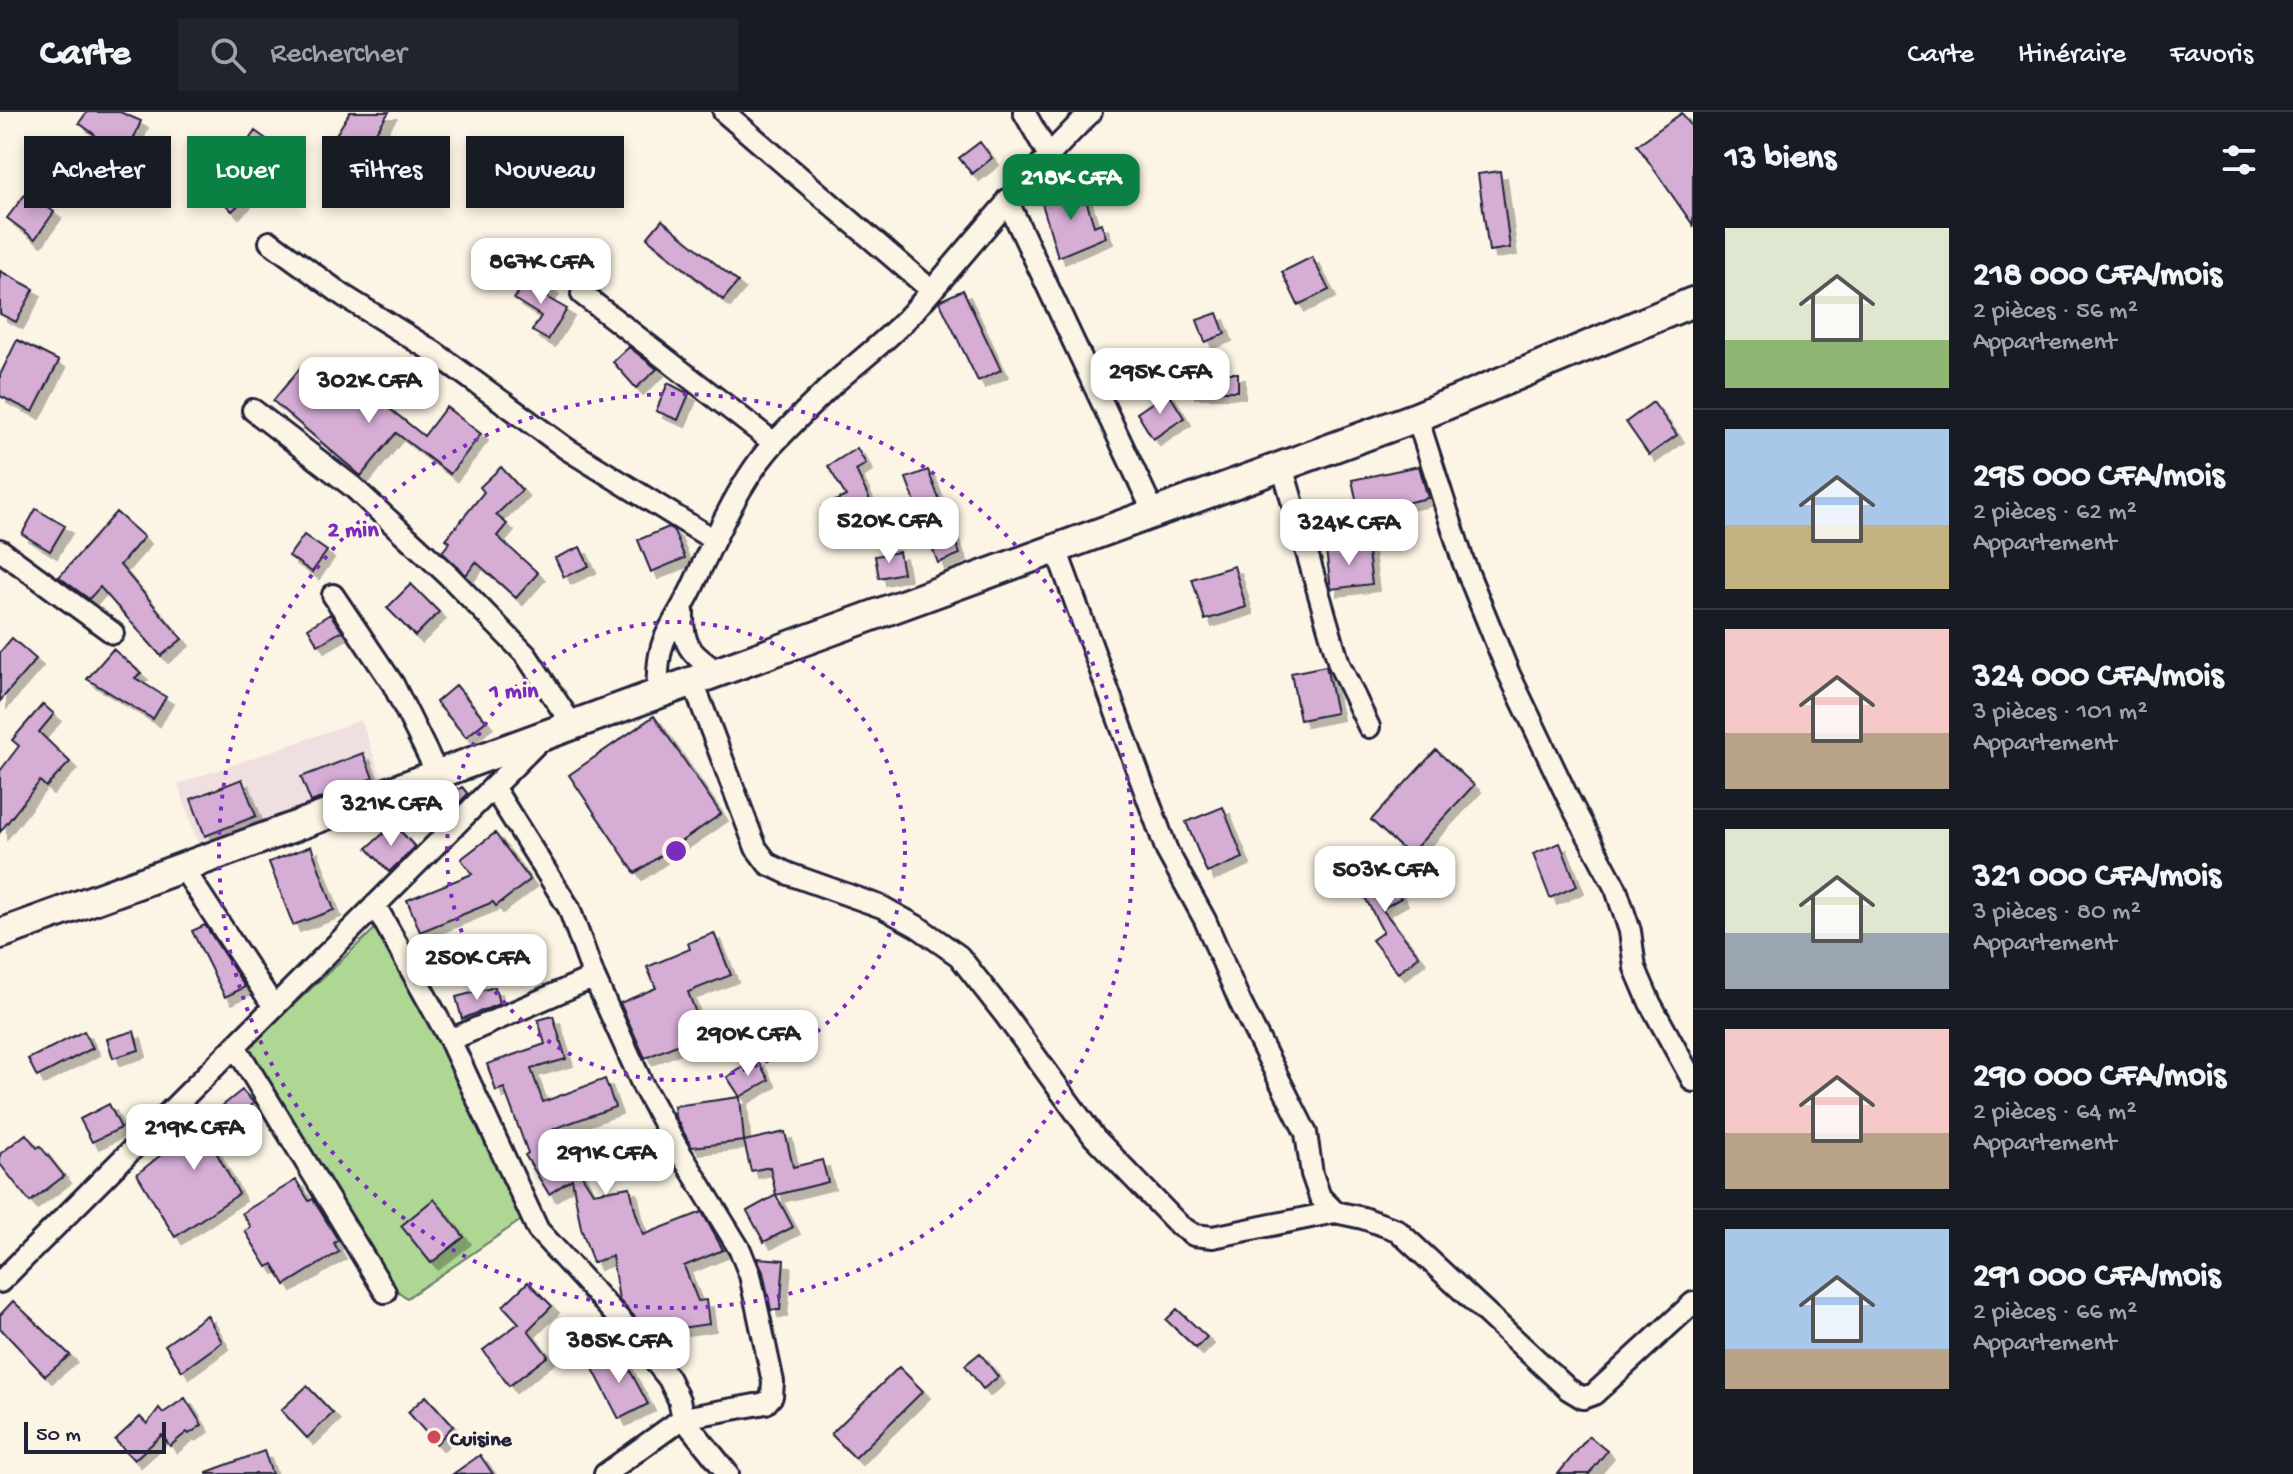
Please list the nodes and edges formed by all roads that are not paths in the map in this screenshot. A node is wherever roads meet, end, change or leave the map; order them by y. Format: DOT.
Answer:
graph roads {
  1 [pos="724,112"];
  2 [pos="1024,112"];
  3 [pos="1091,112"];
  4 [pos="1048,154"];
  5 [pos="1007,200"];
  6 [pos="270,242"];
  7 [pos="931,290"];
  8 [pos="582,294"];
  9 [pos="1693,302"];
  10 [pos="253,410"];
  11 [pos="1417,417"];
  12 [pos="774,443"];
  13 [pos="1282,466"];
  14 [pos="1154,513"];
  15 [pos="714,540"];
  16 [pos="1056,549"];
  17 [pos="0,550"];
  18 [pos="333,595"];
  19 [pos="683,607"];
  20 [pos="113,633"];
  21 [pos="706,678"];
  22 [pos="657,696"];
  23 [pos="573,726"];
  24 [pos="1369,727"];
  25 [pos="542,737"];
  26 [pos="438,775"];
  27 [pos="493,787"];
  28 [pos="183,868"];
  29 [pos="375,905"];
  30 [pos="0,934"];
  31 [pos="594,977"];
  32 [pos="274,1007"];
  33 [pos="450,1040"];
  34 [pos="235,1046"];
  35 [pos="1693,1081"];
  36 [pos="1335,1212"];
  37 [pos="0,1282"];
  38 [pos="385,1292"];
  39 [pos="1693,1303"];
  40 [pos="683,1418"];
  41 [pos="605,1474"];
  42 [pos="728,1474"];
  1 -- 7 [label="street"];
  2 -- 4 [label="street"];
  3 -- 4 [label="street"];
  4 -- 5 [label="street"];
  5 -- 7 [label="street"];
  5 -- 14 [label="street"];
  6 -- 15 [label="street"];
  7 -- 12 [label="street"];
  8 -- 12 [label="street"];
  9 -- 11 [label="street"];
  10 -- 23 [label="street"];
  11 -- 13 [label="street"];
  11 -- 35 [label="street"];
  12 -- 15 [label="street"];
  13 -- 14 [label="street"];
  13 -- 24 [label="street"];
  14 -- 16 [label="street"];
  15 -- 19 [label="street"];
  16 -- 21 [label="street"];
  16 -- 36 [label="street"];
  17 -- 20 [label="street"];
  18 -- 26 [label="street"];
  19 -- 21 [label="street"];
  19 -- 22 [label="street"];
  21 -- 22 [label="street"];
  21 -- 36 [label="street"];
  22 -- 23 [label="street"];
  23 -- 25 [label="street"];
  25 -- 26 [label="street"];
  25 -- 27 [label="street"];
  26 -- 28 [label="street"];
  27 -- 29 [label="street"];
  27 -- 31 [label="street"];
  28 -- 30 [label="street"];
  28 -- 32 [label="street"];
  29 -- 32 [label="street"];
  29 -- 33 [label="street"];
  31 -- 33 [label="street"];
  31 -- 40 [label="street"];
  32 -- 34 [label="street"];
  33 -- 40 [label="street"];
  34 -- 37 [label="street"];
  34 -- 38 [label="street"];
  36 -- 39 [label="street"];
  40 -- 41 [label="street"];
  40 -- 42 [label="street"];
}
